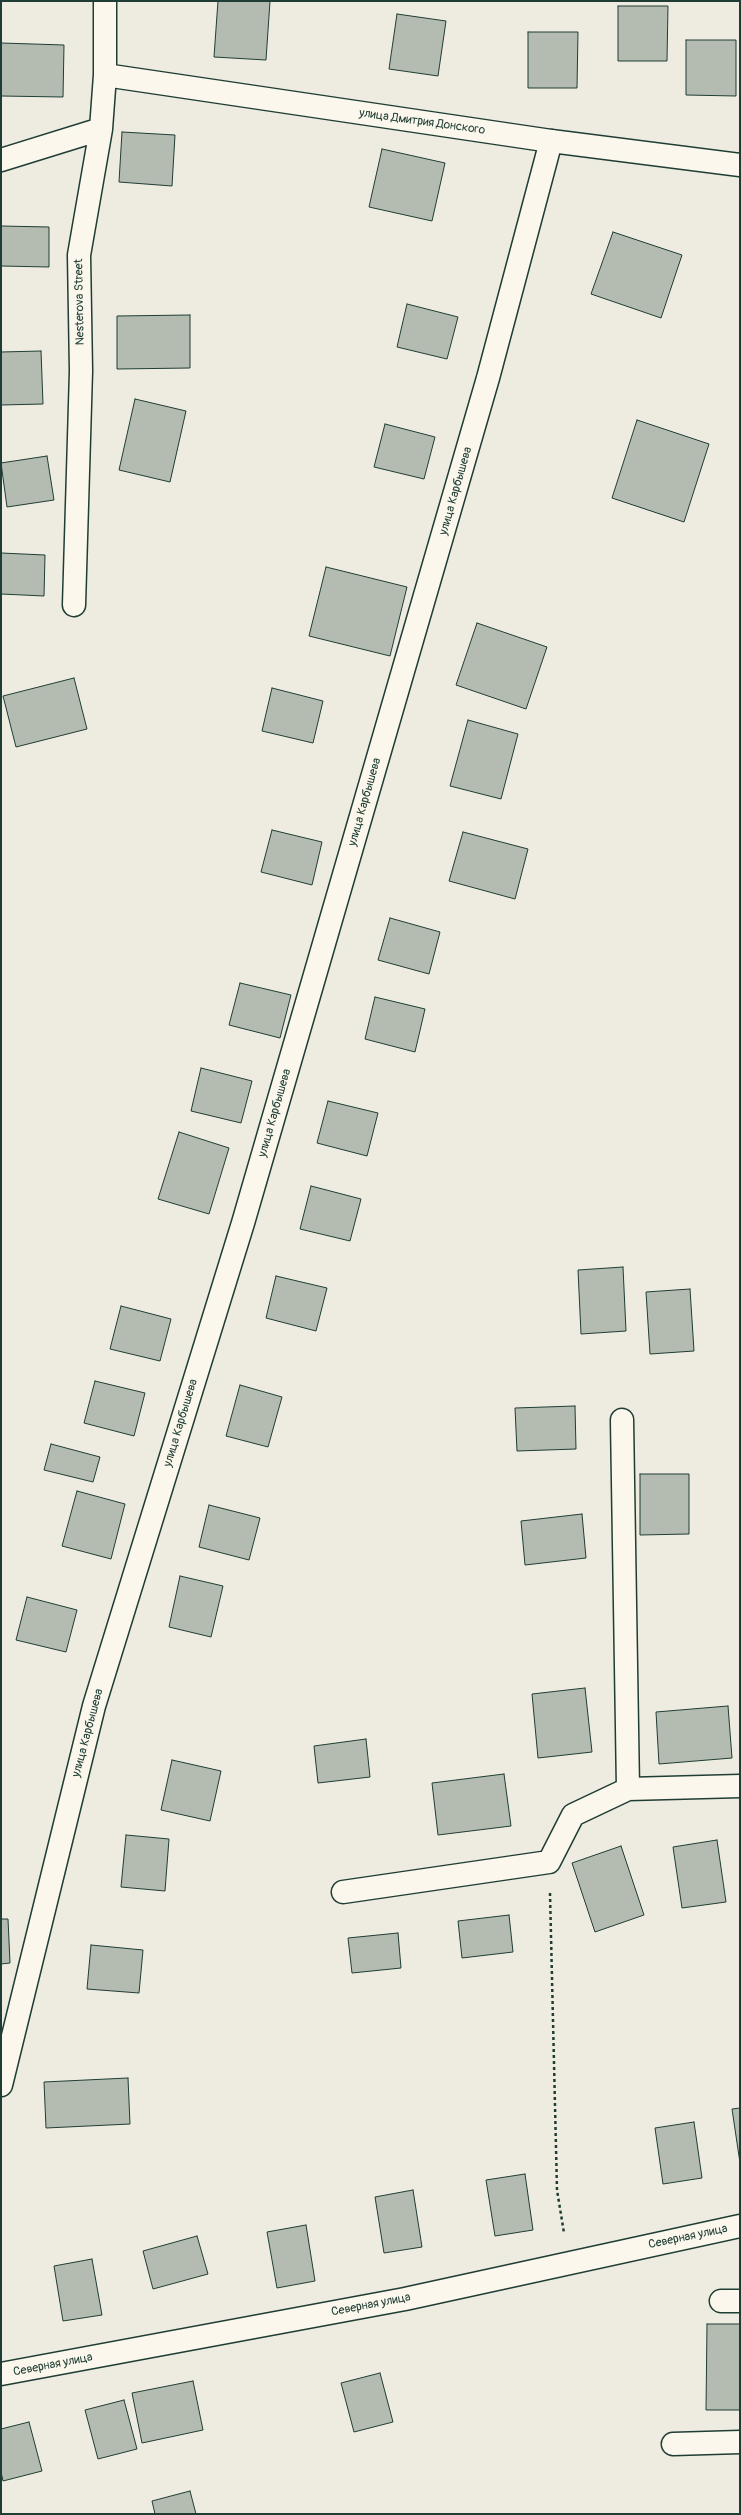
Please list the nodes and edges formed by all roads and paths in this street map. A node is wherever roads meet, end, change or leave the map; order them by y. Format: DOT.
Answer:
graph roads {
  1 [pos="105,1"];
  2 [pos="105,75"];
  3 [pos="100,129"];
  4 [pos="550,141"];
  5 [pos="1,160"];
  6 [pos="740,165"];
  7 [pos="74,605"];
  8 [pos="622,1420"];
  9 [pos="740,1786"];
  10 [pos="628,1789"];
  11 [pos="549,1862"];
  12 [pos="343,1892"];
  13 [pos="1,2085"];
  14 [pos="740,2226"];
  15 [pos="568,2263"];
  16 [pos="1,2374"];
  17 [pos="740,2442"];
  18 [pos="673,2444"];
  1 -- 2 [label="main road, Nesterova Street"];
  2 -- 3 [label="main road, Nesterova Street"];
  2 -- 4 [label="main road, улица Дмитрия Донского"];
  3 -- 5 [label="main road"];
  3 -- 7 [label="main road, Nesterova Street"];
  4 -- 6 [label="main road, улица Дмитрия Донского"];
  4 -- 13 [label="main road, улица Карбышева"];
  8 -- 10 [label="main road"];
  9 -- 10 [label="main road"];
  10 -- 11 [label="main road"];
  11 -- 12 [label="main road"];
  11 -- 15 [label="path"];
  14 -- 15 [label="main road, Северная улица"];
  15 -- 16 [label="main road, Северная улица"];
  17 -- 18 [label="main road"];
}
